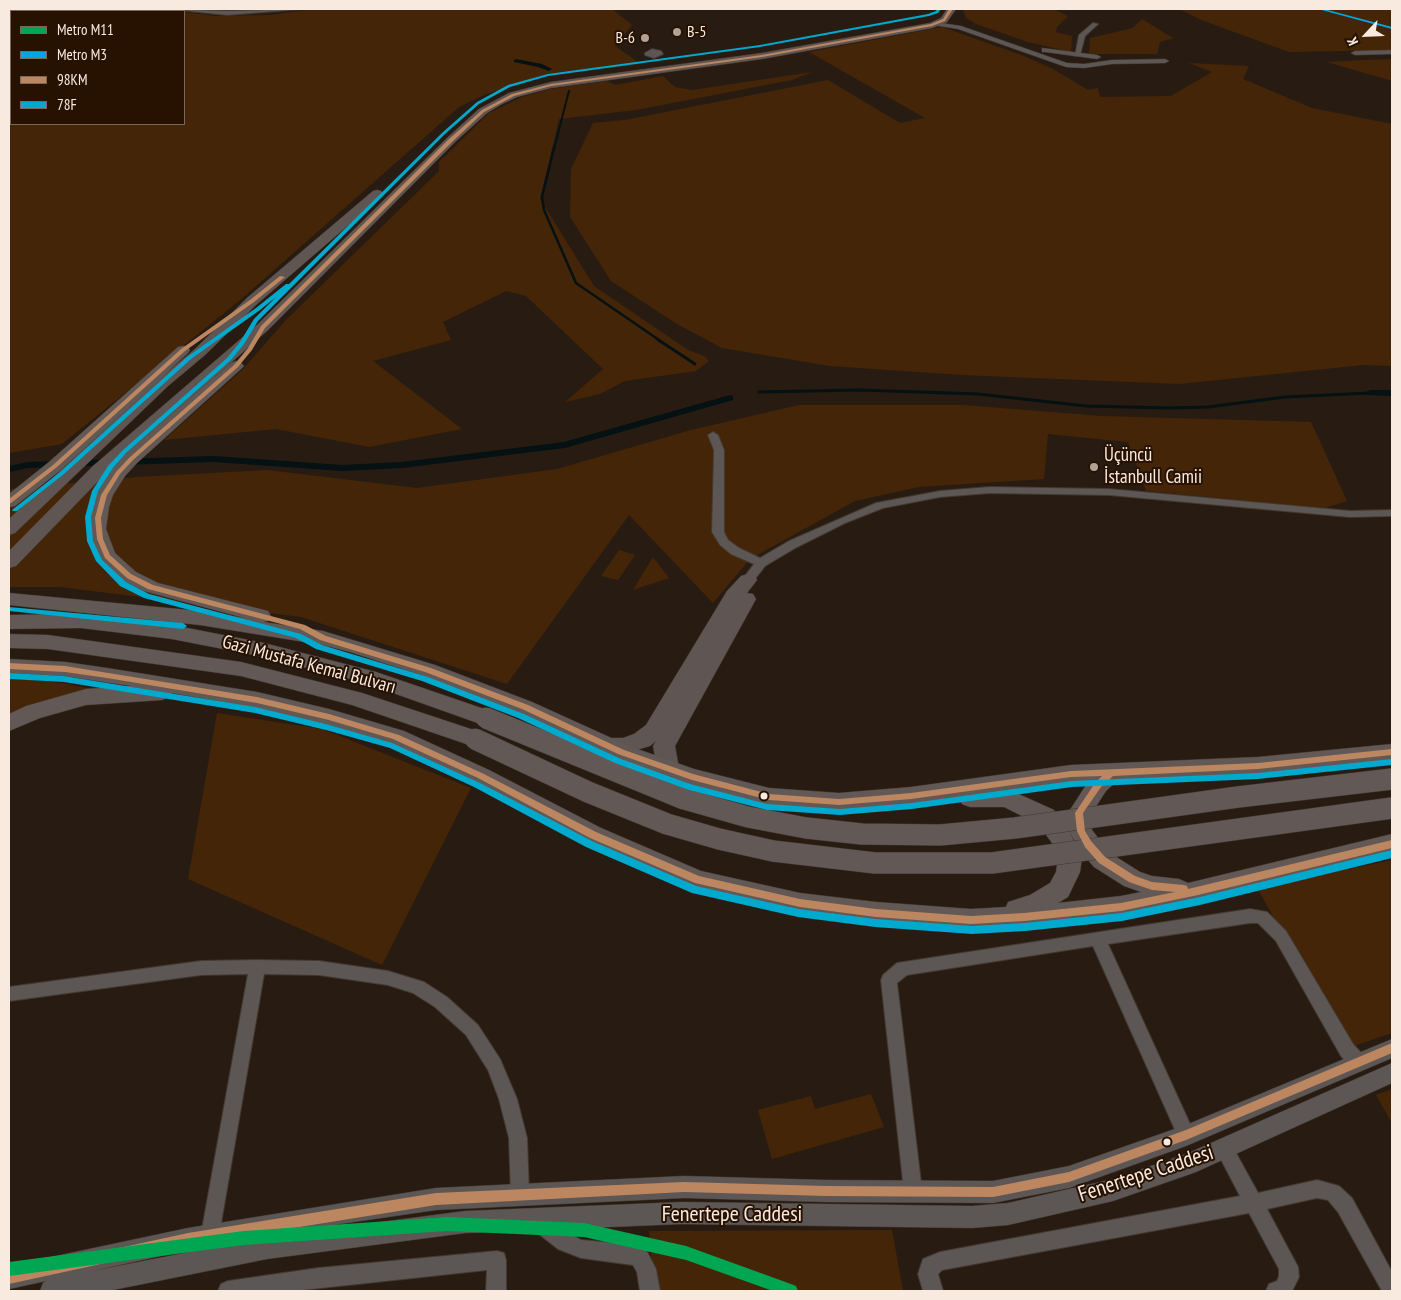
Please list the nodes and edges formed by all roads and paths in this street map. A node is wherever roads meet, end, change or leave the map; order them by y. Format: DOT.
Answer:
graph roads {
  1 [pos="173,9"];
  2 [pos="300,9"];
  3 [pos="938,9"];
  4 [pos="951,10"];
  5 [pos="932,21"];
  6 [pos="1095,24"];
  7 [pos="784,44"];
  8 [pos="794,51"];
  9 [pos="1392,52"];
  10 [pos="1065,54"];
  11 [pos="1080,55"];
  12 [pos="1392,57"];
  13 [pos="1052,61"];
  14 [pos="1088,65"];
  15 [pos="252,301"];
  16 [pos="183,350"];
  17 [pos="228,365"];
  18 [pos="713,435"];
  19 [pos="9,502"];
  20 [pos="1392,513"];
  21 [pos="9,529"];
  22 [pos="9,562"];
  23 [pos="761,563"];
  24 [pos="748,580"];
  25 [pos="9,599"];
  26 [pos="9,622"];
  27 [pos="323,638"];
  28 [pos="9,641"];
  29 [pos="9,666"];
  30 [pos="193,689"];
  31 [pos="9,723"];
  32 [pos="608,746"];
  33 [pos="1392,752"];
  34 [pos="668,768"];
  35 [pos="1111,772"];
  36 [pos="1392,779"];
  37 [pos="911,796"];
  38 [pos="1392,808"];
  39 [pos="1392,844"];
  40 [pos="1198,891"];
  41 [pos="971,920"];
  42 [pos="1098,940"];
  43 [pos="257,967"];
  44 [pos="9,994"];
  45 [pos="1392,1048"];
  46 [pos="1358,1062"];
  47 [pos="1392,1072"];
  48 [pos="1186,1136"];
  49 [pos="1224,1148"];
  50 [pos="684,1188"];
  51 [pos="913,1192"];
  52 [pos="520,1195"];
  53 [pos="1254,1203"];
  54 [pos="682,1213"];
  55 [pos="537,1220"];
  56 [pos="210,1236"];
  57 [pos="9,1278"];
  58 [pos="51,1291"];
  59 [pos="228,1291"];
  60 [pos="496,1291"];
  61 [pos="650,1291"];
  62 [pos="933,1291"];
  63 [pos="1276,1291"];
  64 [pos="1392,1291"];
  1 -- 2 [label="street"];
  3 -- 5 [label="main road"];
  4 -- 5 [label="main road"];
  4 -- 10 [label="street"];
  5 -- 7 [label="main road"];
  5 -- 8 [label="main road"];
  5 -- 13 [label="street"];
  6 -- 11 [label="street"];
  7 -- 8 [label="main road"];
  7 -- 15 [label="main road"];
  8 -- 17 [label="main road"];
  9 -- 12 [label="street"];
  10 -- 11 [label="street"];
  10 -- 13 [label="street"];
  11 -- 14 [label="street"];
  11 -- 14 [label="street"];
  13 -- 14 [label="street"];
  15 -- 16 [label="main road"];
  15 -- 21 [label="main road"];
  16 -- 19 [label="highway"];
  17 -- 22 [label="main road"];
  17 -- 27 [label="highway"];
  18 -- 23 [label="street"];
  20 -- 23 [label="street"];
  23 -- 24 [label="street"];
  24 -- 32 [label="main road"];
  24 -- 34 [label="main road"];
  25 -- 27 [label="highway"];
  26 -- 36 [label="highway, Gazi Mustafa Kemal Bulvarı, bridge"];
  27 -- 32 [label="highway"];
  28 -- 38 [label="highway, Gazi Mustafa Kemal Bulvarı, bridge"];
  29 -- 30 [label="highway"];
  30 -- 31 [label="highway"];
  30 -- 41 [label="highway"];
  32 -- 34 [label="highway"];
  33 -- 35 [label="highway"];
  34 -- 37 [label="highway"];
  35 -- 37 [label="highway"];
  35 -- 40 [label="highway"];
  37 -- 41 [label="highway"];
  39 -- 40 [label="highway"];
  40 -- 41 [label="highway"];
  42 -- 46 [label="street"];
  42 -- 48 [label="street"];
  42 -- 51 [label="street"];
  43 -- 44 [label="street"];
  43 -- 52 [label="street"];
  43 -- 56 [label="street"];
  45 -- 46 [label="street, Fenertepe Caddesi"];
  46 -- 48 [label="street, Fenertepe Caddesi"];
  47 -- 49 [label="street, Fenertepe Caddesi"];
  48 -- 51 [label="street, Fenertepe Caddesi"];
  49 -- 53 [label="street"];
  49 -- 54 [label="street, Fenertepe Caddesi"];
  50 -- 51 [label="street, Fenertepe Caddesi"];
  50 -- 52 [label="street, Fenertepe Caddesi"];
  50 -- 54 [label="street"];
  52 -- 56 [label="street, Fenertepe Caddesi"];
  53 -- 62 [label="street"];
  53 -- 63 [label="street"];
  53 -- 64 [label="street"];
  54 -- 55 [label="street, Fenertepe Caddesi"];
  55 -- 58 [label="street, Fenertepe Caddesi"];
  55 -- 61 [label="street"];
  56 -- 57 [label="street, Fenertepe Caddesi"];
  59 -- 60 [label="street"];
}
